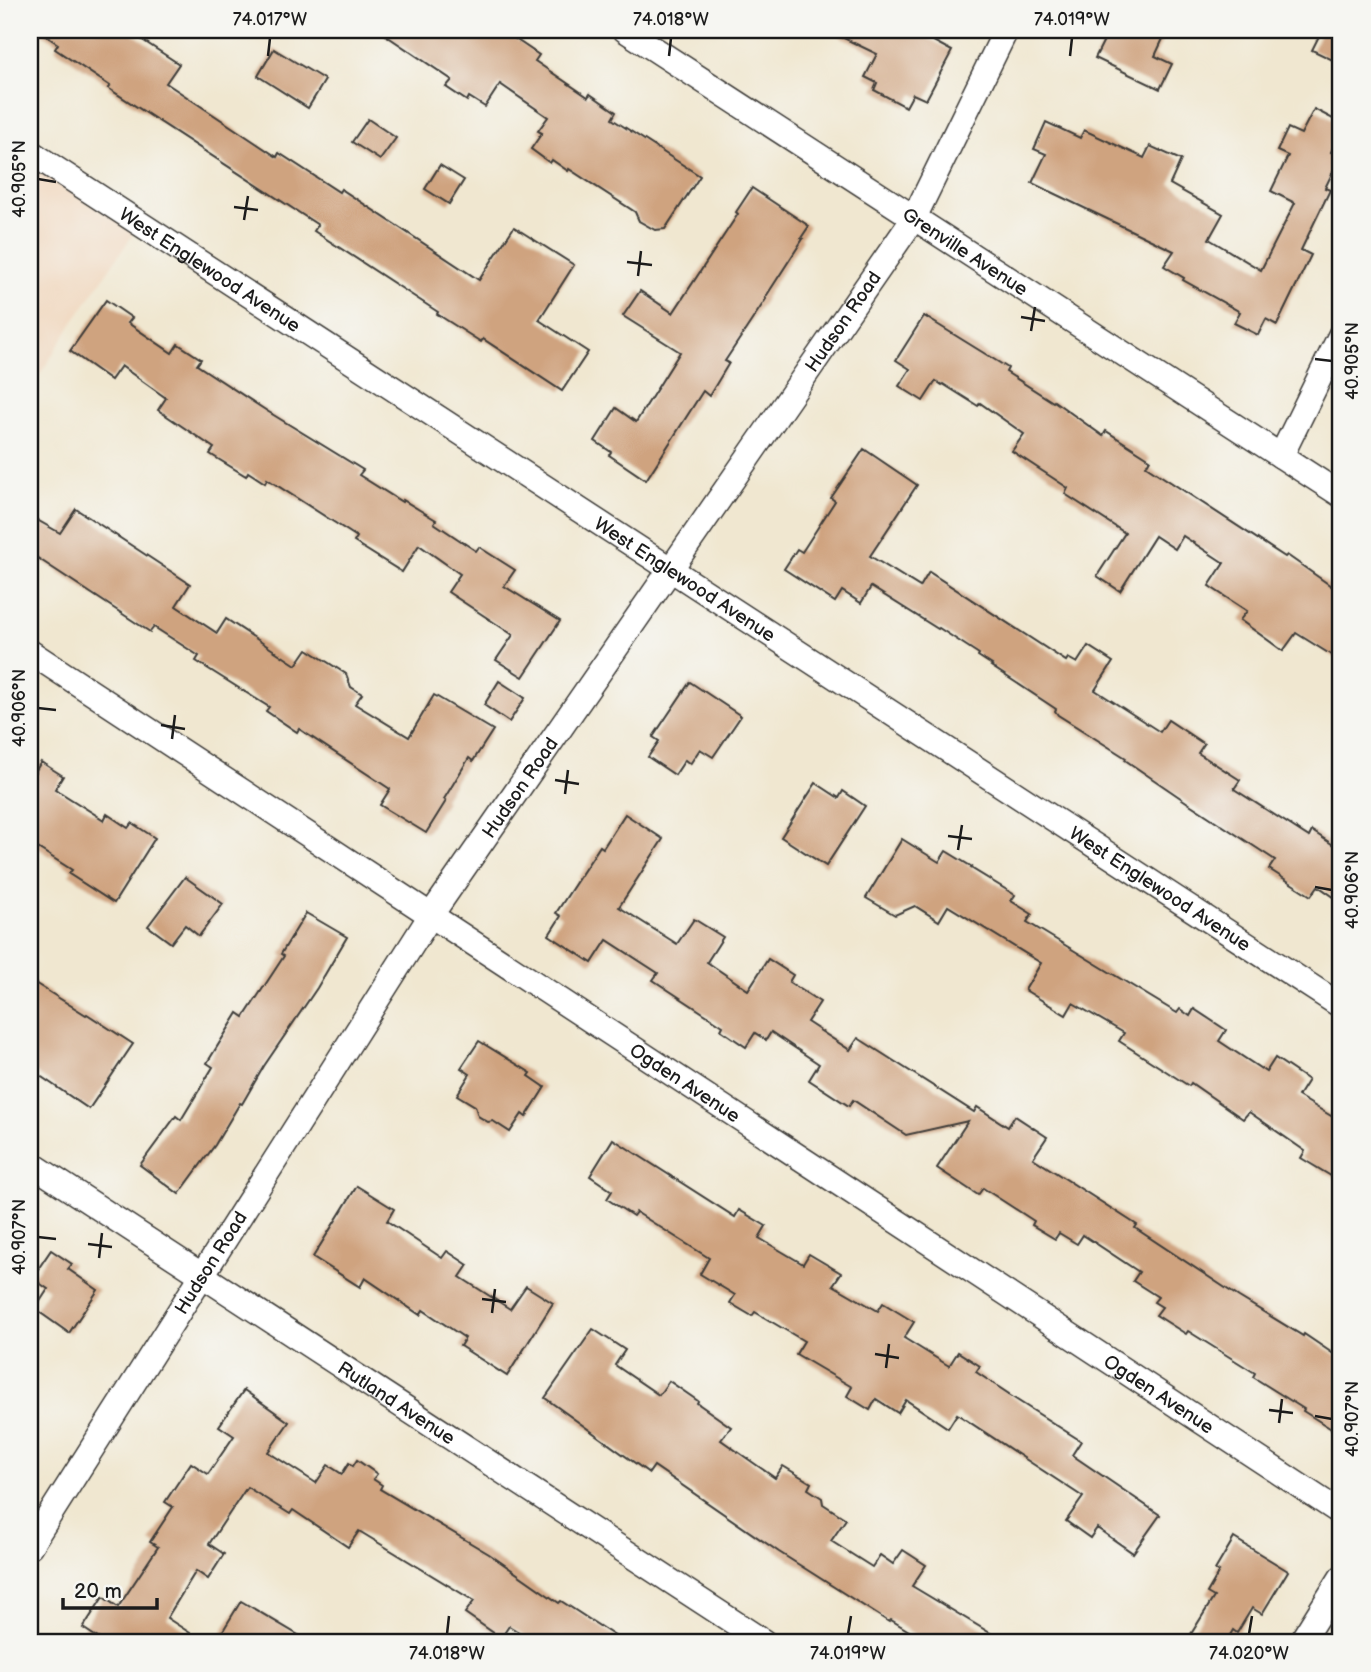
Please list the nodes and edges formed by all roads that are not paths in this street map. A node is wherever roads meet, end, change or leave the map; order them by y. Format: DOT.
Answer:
graph roads {
  1 [pos="625,30"];
  2 [pos="1006,30"];
  3 [pos="30,152"];
  4 [pos="914,218"];
  5 [pos="1341,334"];
  6 [pos="1280,456"];
  7 [pos="1341,495"];
  8 [pos="671,569"];
  9 [pos="30,652"];
  10 [pos="431,915"];
  11 [pos="1341,1006"];
  12 [pos="30,1163"];
  13 [pos="202,1276"];
  14 [pos="1341,1513"];
  15 [pos="30,1546"];
  16 [pos="1341,1578"];
  17 [pos="764,1642"];
  18 [pos="1301,1642"];
  1 -- 4 [label="street, Grenville Avenue"];
  2 -- 4 [label="street, Hudson Road"];
  3 -- 8 [label="street, West Englewood Avenue"];
  4 -- 6 [label="street, Grenville Avenue"];
  4 -- 8 [label="street, Hudson Road"];
  5 -- 6 [label="street"];
  6 -- 7 [label="street, Grenville Avenue"];
  8 -- 10 [label="street, Hudson Road"];
  8 -- 11 [label="street, West Englewood Avenue"];
  9 -- 10 [label="street, Ogden Avenue"];
  10 -- 13 [label="street, Hudson Road"];
  10 -- 14 [label="street, Ogden Avenue"];
  12 -- 13 [label="street, Rutland Avenue"];
  13 -- 15 [label="street, Hudson Road"];
  13 -- 17 [label="street, Rutland Avenue"];
  16 -- 18 [label="street"];
}
